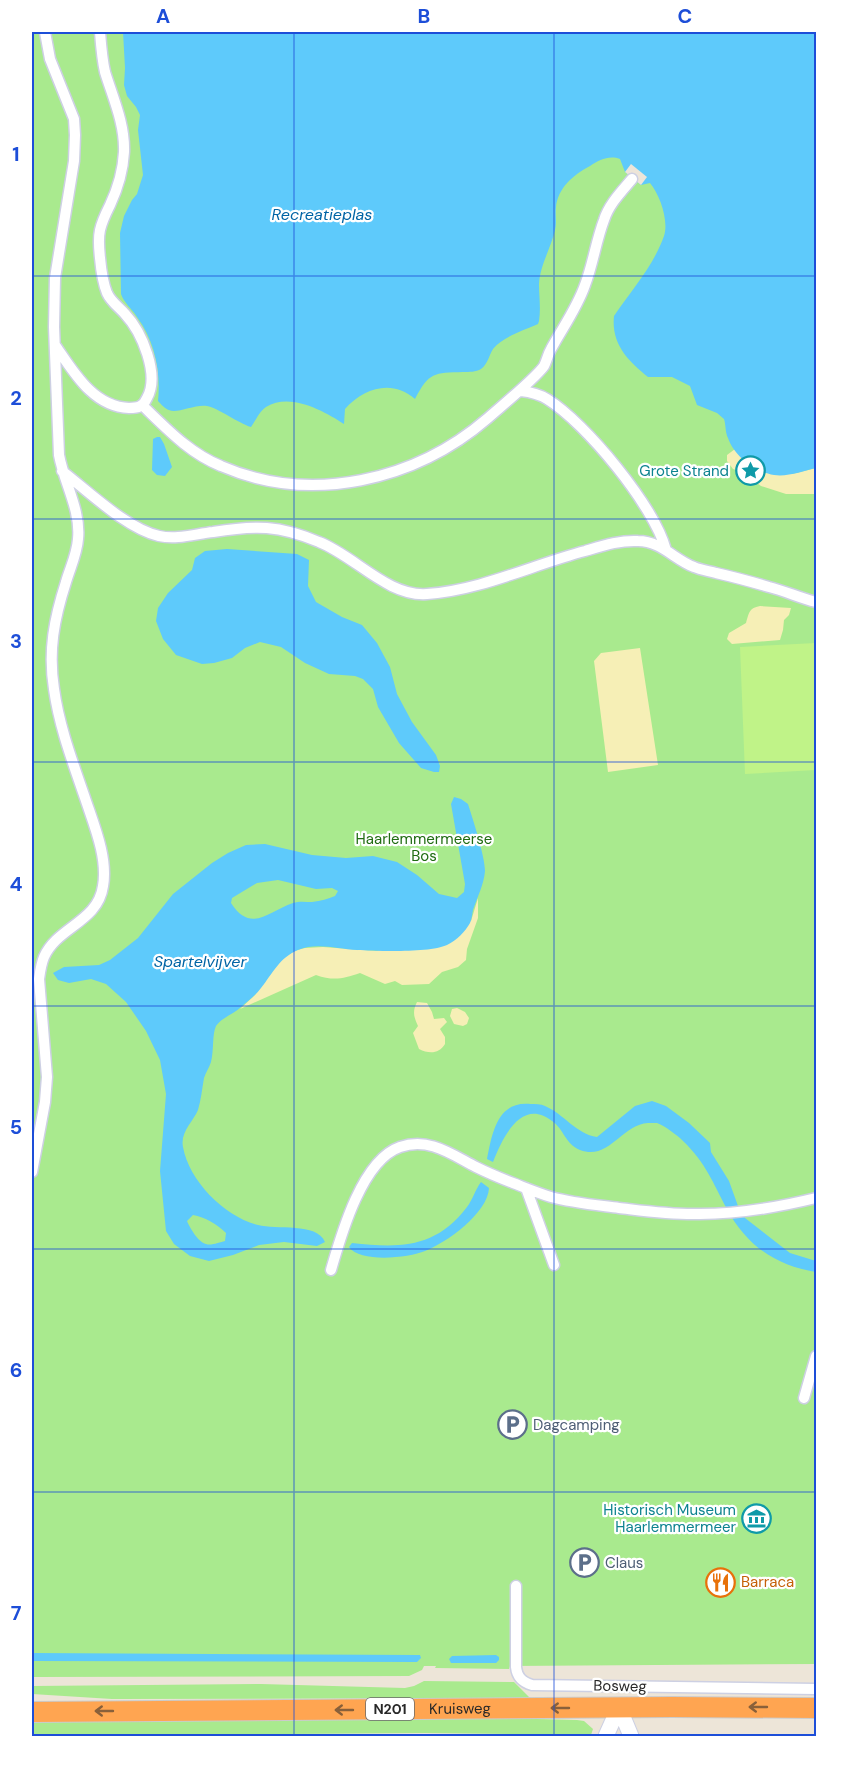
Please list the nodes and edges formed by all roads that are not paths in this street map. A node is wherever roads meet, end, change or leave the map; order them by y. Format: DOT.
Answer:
graph roads {
  1 [pos="45,32"];
  2 [pos="100,32"];
  3 [pos="632,179"];
  4 [pos="55,345"];
  5 [pos="521,391"];
  6 [pos="142,405"];
  7 [pos="62,470"];
  8 [pos="666,550"];
  9 [pos="816,602"];
  10 [pos="32,1172"];
  11 [pos="525,1188"];
  12 [pos="816,1198"];
  13 [pos="554,1265"];
  14 [pos="331,1270"];
  15 [pos="816,1356"];
  16 [pos="804,1398"];
  17 [pos="516,1586"];
  18 [pos="816,1689"];
  19 [pos="619,1707"];
  20 [pos="816,1708"];
  21 [pos="32,1712"];
  22 [pos="606,1737"];
  23 [pos="631,1737"];
  1 -- 4 [label="street"];
  2 -- 6 [label="street"];
  3 -- 5 [label="street"];
  4 -- 6 [label="street"];
  4 -- 7 [label="street"];
  5 -- 6 [label="street"];
  5 -- 8 [label="street"];
  7 -- 8 [label="street"];
  7 -- 10 [label="street"];
  8 -- 9 [label="street"];
  11 -- 12 [label="street"];
  11 -- 13 [label="street"];
  11 -- 14 [label="street"];
  15 -- 16 [label="street"];
  17 -- 18 [label="street, Bosweg"];
  20 -- 19 [label="highway, Kruisweg / N201, one-way"];
  19 -- 21 [label="highway, Kruisweg / N201, one-way"];
  19 -- 22 [label="main road"];
  19 -- 23 [label="main road"];
}
